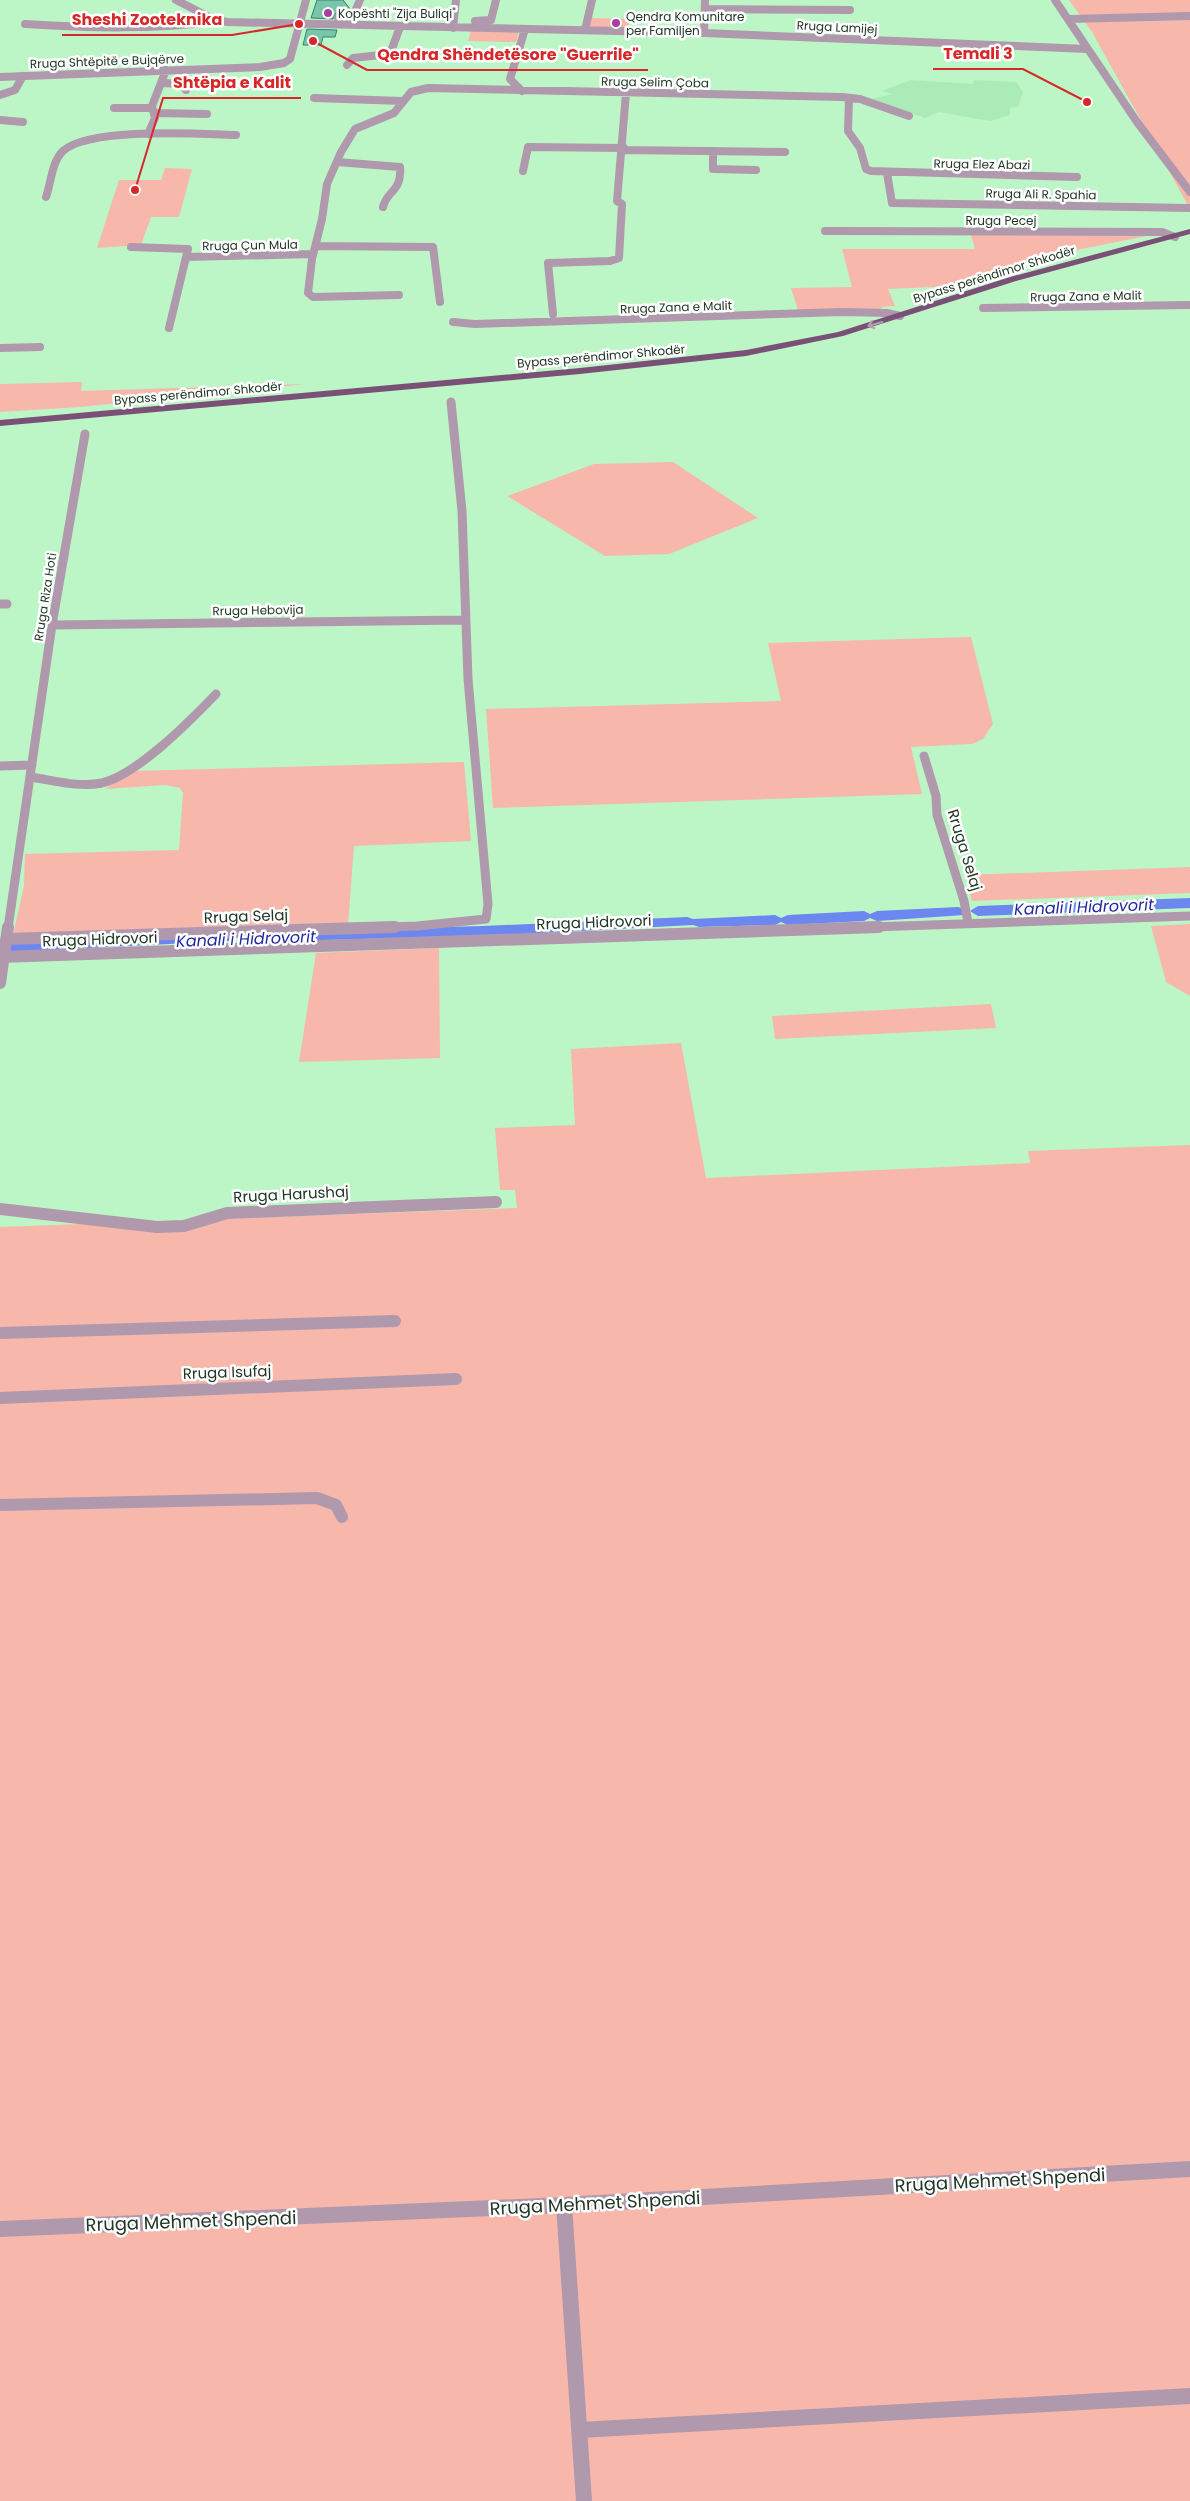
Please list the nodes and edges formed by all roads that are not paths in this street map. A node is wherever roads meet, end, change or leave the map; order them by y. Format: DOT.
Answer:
graph roads {
  1 [pos="306,0"];
  2 [pos="360,0"];
  3 [pos="456,0"];
  4 [pos="496,0"];
  5 [pos="592,0"];
  6 [pos="705,0"];
  7 [pos="1055,0"];
  8 [pos="178,1"];
  9 [pos="191,1"];
  10 [pos="706,9"];
  11 [pos="850,10"];
  12 [pos="1190,16"];
  13 [pos="1069,19"];
  14 [pos="218,21"];
  15 [pos="300,21"];
  16 [pos="25,24"];
  17 [pos="454,24"];
  18 [pos="400,27"];
  19 [pos="525,29"];
  20 [pos="586,30"];
  21 [pos="93,32"];
  22 [pos="704,33"];
  23 [pos="72,35"];
  24 [pos="1087,50"];
  25 [pos="347,65"];
  26 [pos="215,68"];
  27 [pos="7,69"];
  28 [pos="166,70"];
  29 [pos="32,74"];
  30 [pos="23,76"];
  31 [pos="0,77"];
  32 [pos="212,78"];
  33 [pos="162,83"];
  34 [pos="186,90"];
  35 [pos="522,91"];
  36 [pos="626,93"];
  37 [pos="0,95"];
  38 [pos="314,98"];
  39 [pos="849,98"];
  40 [pos="402,101"];
  41 [pos="114,108"];
  42 [pos="153,111"];
  43 [pos="206,114"];
  44 [pos="909,116"];
  45 [pos="0,120"];
  46 [pos="23,122"];
  47 [pos="148,134"];
  48 [pos="236,135"];
  49 [pos="624,149"];
  50 [pos="712,152"];
  51 [pos="786,152"];
  52 [pos="337,162"];
  53 [pos="756,170"];
  54 [pos="523,171"];
  55 [pos="887,173"];
  56 [pos="1077,177"];
  57 [pos="1190,192"];
  58 [pos="46,198"];
  59 [pos="383,207"];
  60 [pos="1190,208"];
  61 [pos="825,231"];
  62 [pos="1190,232"];
  63 [pos="1175,236"];
  64 [pos="1190,240"];
  65 [pos="131,247"];
  66 [pos="315,250"];
  67 [pos="187,257"];
  68 [pos="399,295"];
  69 [pos="440,302"];
  70 [pos="1190,304"];
  71 [pos="983,308"];
  72 [pos="553,314"];
  73 [pos="900,316"];
  74 [pos="453,322"];
  75 [pos="169,328"];
  76 [pos="40,347"];
  77 [pos="0,348"];
  78 [pos="451,402"];
  79 [pos="0,424"];
  80 [pos="0,431"];
  81 [pos="85,434"];
  82 [pos="465,620"];
  83 [pos="52,625"];
  84 [pos="216,694"];
  85 [pos="924,756"];
  86 [pos="32,765"];
  87 [pos="0,766"];
  88 [pos="30,777"];
  89 [pos="1190,916"];
  90 [pos="968,924"];
  91 [pos="7,939"];
  92 [pos="2,957"];
  93 [pos="0,983"];
  94 [pos="496,1202"];
  95 [pos="0,1209"];
  96 [pos="396,1321"];
  97 [pos="0,1333"];
  98 [pos="456,1379"];
  99 [pos="0,1398"];
  100 [pos="0,1505"];
  101 [pos="342,1517"];
  102 [pos="1190,2169"];
  103 [pos="564,2205"];
  104 [pos="0,2229"];
  105 [pos="1190,2396"];
  106 [pos="580,2430"];
  107 [pos="584,2501"];
  1 -- 15 [label="street"];
  2 -- 15 [label="street"];
  3 -- 17 [label="street"];
  4 -- 17 [label="street"];
  5 -- 20 [label="street"];
  6 -- 10 [label="street"];
  7 -- 13 [label="street"];
  8 -- 9 [label="street"];
  8 -- 14 [label="street"];
  10 -- 11 [label="street"];
  10 -- 22 [label="street"];
  12 -- 13 [label="street"];
  13 -- 24 [label="street"];
  14 -- 15 [label="street"];
  14 -- 21 [label="street"];
  15 -- 18 [label="street, Rruga Lamijej"];
  15 -- 26 [label="street, Rruga Shtëpitë e Bujqërve"];
  16 -- 21 [label="street"];
  17 -- 18 [label="street, Rruga Lamijej"];
  17 -- 19 [label="street, Rruga Lamijej"];
  18 -- 25 [label="street"];
  19 -- 20 [label="street, Rruga Lamijej"];
  19 -- 35 [label="street"];
  20 -- 22 [label="street, Rruga Lamijej"];
  21 -- 23 [label="street"];
  22 -- 24 [label="street, Rruga Lamijej"];
  24 -- 57 [label="street"];
  26 -- 28 [label="street, Rruga Shtëpitë e Bujqërve"];
  26 -- 32 [label="street"];
  27 -- 29 [label="street"];
  28 -- 29 [label="street, Rruga Shtëpitë e Bujqërve"];
  28 -- 33 [label="street"];
  29 -- 30 [label="street, Rruga Shtëpitë e Bujqërve"];
  30 -- 31 [label="street, Rruga Shtëpitë e Bujqërve"];
  30 -- 37 [label="street"];
  33 -- 34 [label="street"];
  33 -- 42 [label="street"];
  35 -- 36 [label="street, Rruga Selim Çoba"];
  35 -- 40 [label="street, Rruga Selim Çoba"];
  36 -- 39 [label="street, Rruga Selim Çoba"];
  36 -- 49 [label="street"];
  38 -- 40 [label="street"];
  39 -- 44 [label="street, Rruga Selim Çoba"];
  39 -- 55 [label="street, Rruga Elez Abazi"];
  40 -- 52 [label="street, Rruga Selim Çoba"];
  41 -- 42 [label="street"];
  42 -- 43 [label="street"];
  42 -- 47 [label="street"];
  45 -- 46 [label="street"];
  47 -- 48 [label="street"];
  47 -- 58 [label="street"];
  49 -- 50 [label="street"];
  49 -- 54 [label="street"];
  49 -- 72 [label="street"];
  50 -- 51 [label="street"];
  50 -- 53 [label="street"];
  52 -- 59 [label="street"];
  52 -- 66 [label="street, Rruga Selim Çoba"];
  55 -- 56 [label="street, Rruga Elez Abazi"];
  55 -- 60 [label="street, Rruga Ali R. Spahia"];
  61 -- 63 [label="street, Rruga Pecej"];
  62 -- 63 [label="highway, Bypass perëndimor Shkodër"];
  63 -- 73 [label="highway, Bypass perëndimor Shkodër"];
  64 -- 80 [label="highway, Bypass perëndimor Shkodër"];
  65 -- 67 [label="street, Rruga Çun Mula"];
  66 -- 67 [label="street, Rruga Çun Mula"];
  66 -- 68 [label="street, Rruga Çun Mula"];
  66 -- 69 [label="street, Rruga Çun Mula"];
  67 -- 75 [label="street, Rruga Çun Mula"];
  70 -- 71 [label="street, Rruga Zana e Malit"];
  73 -- 74 [label="street, Rruga Zana e Malit"];
  73 -- 79 [label="highway, Bypass perëndimor Shkodër, one-way"];
  76 -- 77 [label="street"];
  78 -- 82 [label="street"];
  81 -- 83 [label="street, Rruga Riza Hoti"];
  82 -- 83 [label="street, Rruga Hebovija"];
  82 -- 91 [label="street, Rruga Selaj"];
  83 -- 86 [label="street, Rruga Riza Hoti"];
  84 -- 88 [label="street"];
  85 -- 90 [label="street, Rruga Selaj"];
  86 -- 87 [label="street"];
  86 -- 88 [label="street, Rruga Riza Hoti"];
  88 -- 91 [label="street, Rruga Riza Hoti"];
  89 -- 90 [label="street, Rruga Hidrovori"];
  90 -- 92 [label="street, Rruga Hidrovori"];
  91 -- 92 [label="street, Rruga Riza Hoti"];
  92 -- 93 [label="street"];
  94 -- 95 [label="street, Rruga Harushaj"];
  96 -- 97 [label="street"];
  98 -- 99 [label="street, Rruga Isufaj"];
  100 -- 101 [label="street"];
  102 -- 103 [label="street, Rruga Mehmet Shpendi"];
  103 -- 104 [label="street, Rruga Mehmet Shpendi"];
  103 -- 106 [label="street"];
  105 -- 106 [label="street"];
  106 -- 107 [label="street"];
}
